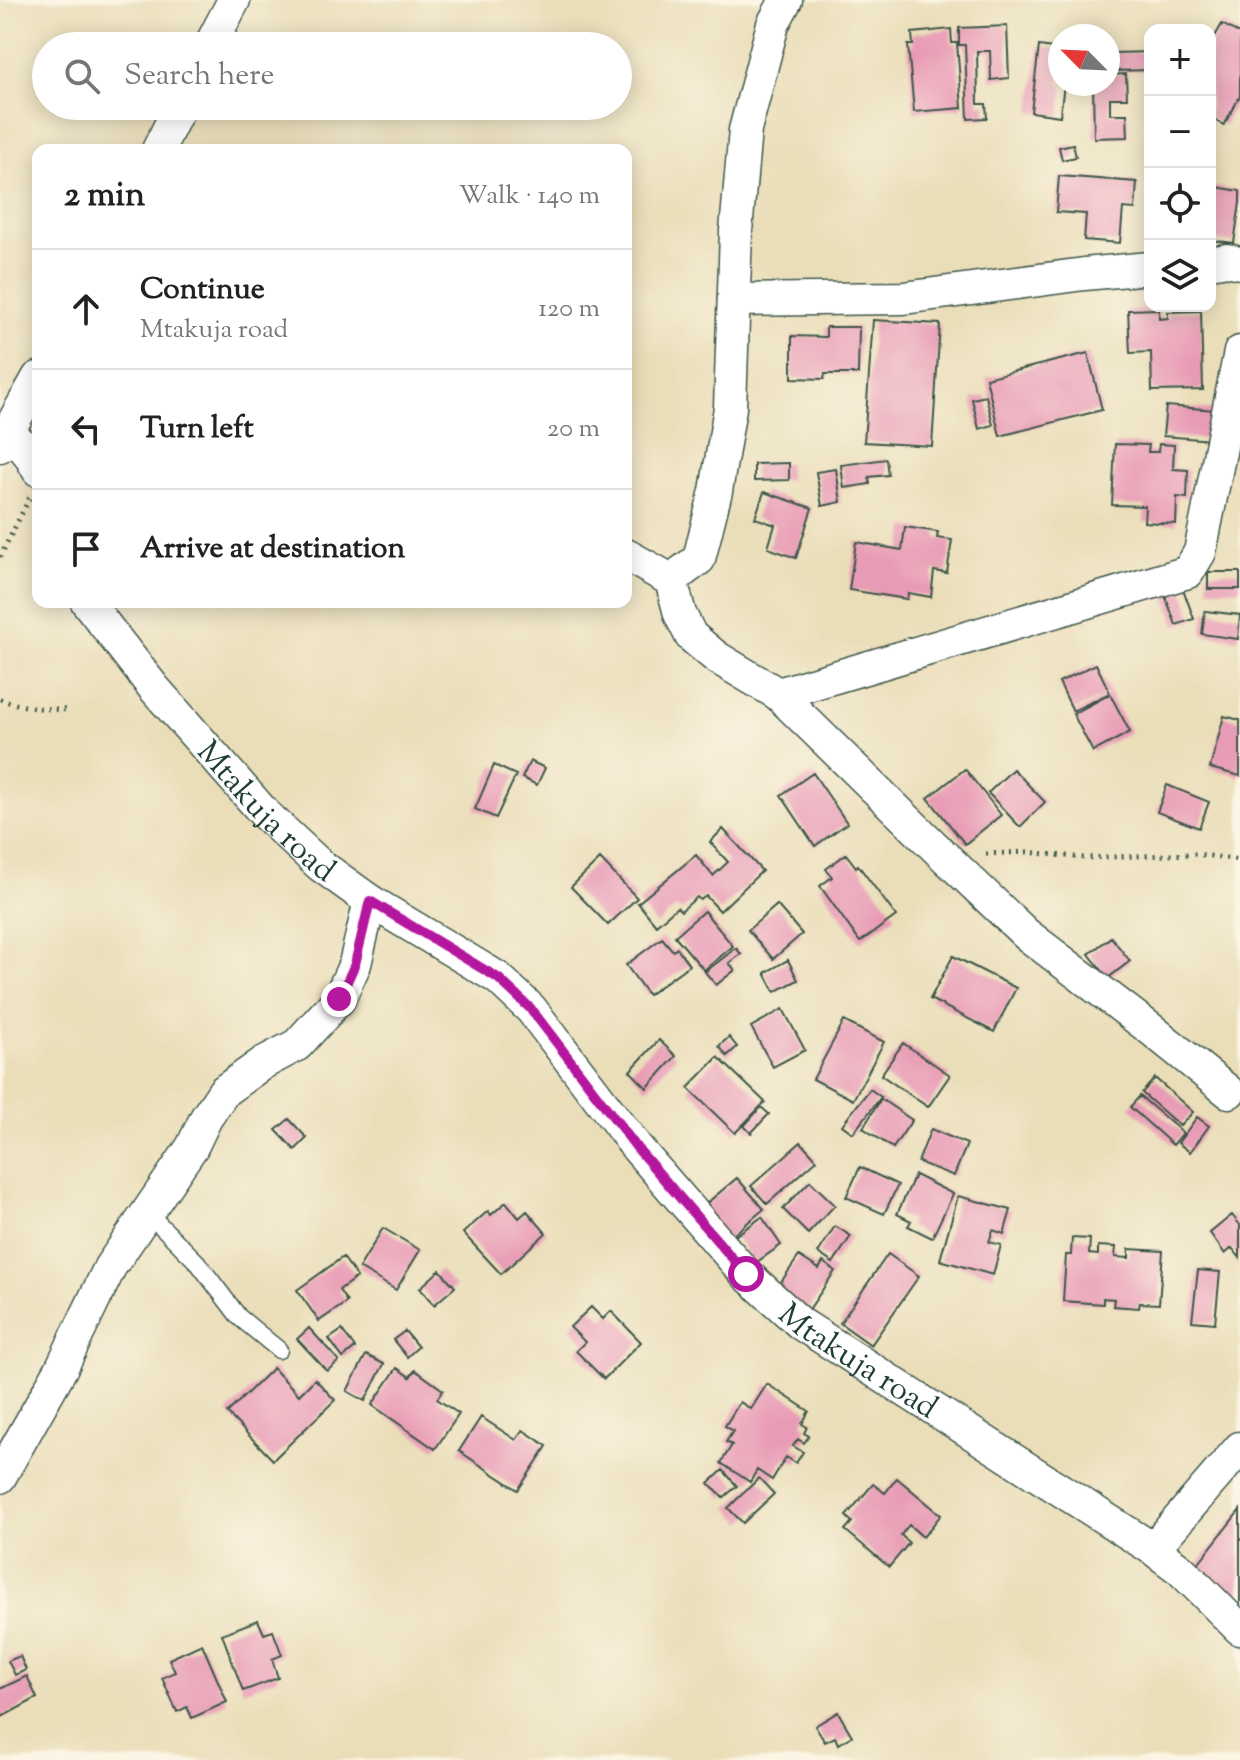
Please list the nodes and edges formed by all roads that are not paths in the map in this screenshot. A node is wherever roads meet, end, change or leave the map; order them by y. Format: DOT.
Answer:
graph roads {
  1 [pos="234,0"];
  2 [pos="786,0"];
  3 [pos="217,32"];
  4 [pos="173,120"];
  5 [pos="161,144"];
  6 [pos="1216,262"];
  7 [pos="1240,263"];
  8 [pos="1144,269"];
  9 [pos="734,300"];
  10 [pos="1240,352"];
  11 [pos="32,389"];
  12 [pos="1235,405"];
  13 [pos="5,438"];
  14 [pos="32,468"];
  15 [pos="632,558"];
  16 [pos="671,580"];
  17 [pos="92,608"];
  18 [pos="778,694"];
  19 [pos="370,901"];
  20 [pos="1229,1092"];
  21 [pos="148,1213"];
  22 [pos="279,1350"];
  23 [pos="1240,1448"];
  24 [pos="0,1477"];
  25 [pos="1153,1549"];
  26 [pos="1240,1629"];
  1 -- 3 [label="street"];
  2 -- 9 [label="street"];
  4 -- 5 [label="street"];
  6 -- 7 [label="street"];
  8 -- 9 [label="street"];
  9 -- 16 [label="street"];
  10 -- 12 [label="street"];
  11 -- 13 [label="street"];
  12 -- 18 [label="street"];
  13 -- 14 [label="street"];
  15 -- 16 [label="street"];
  16 -- 18 [label="street"];
  17 -- 19 [label="street, Mtakuja road"];
  18 -- 20 [label="street"];
  19 -- 21 [label="street"];
  19 -- 25 [label="street, Mtakuja road"];
  21 -- 22 [label="lane"];
  21 -- 24 [label="street"];
  23 -- 25 [label="street"];
  25 -- 26 [label="street, Mtakuja road"];
}
